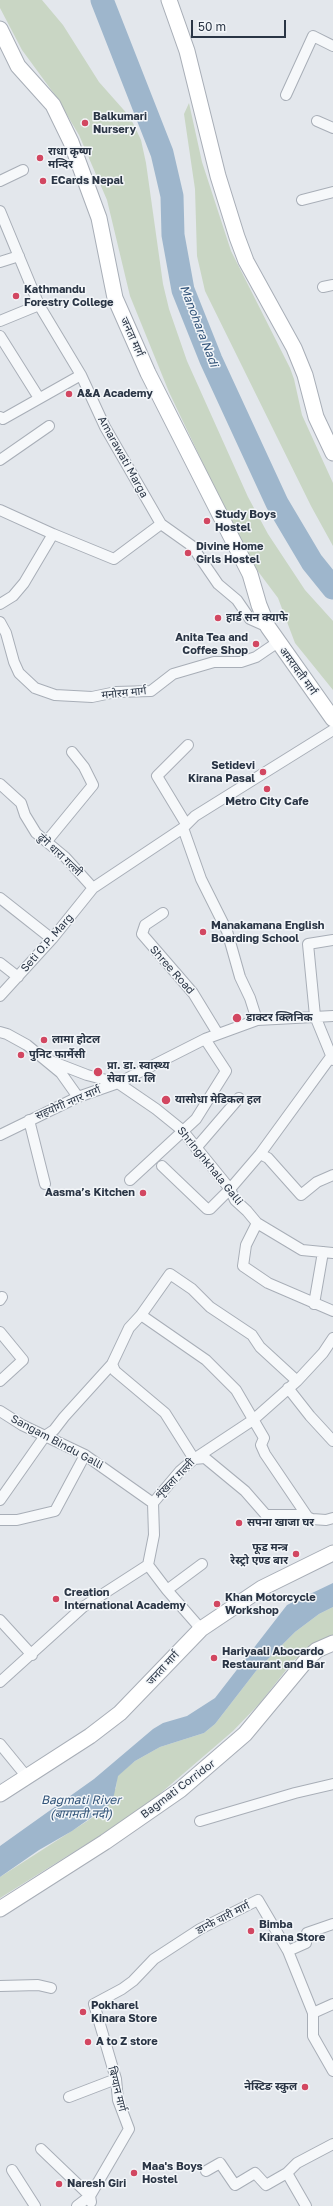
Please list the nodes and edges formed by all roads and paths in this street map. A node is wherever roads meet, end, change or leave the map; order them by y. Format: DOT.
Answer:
graph roads {
  1 [pos="169,0"];
  2 [pos="0,29"];
  3 [pos="333,46"];
  4 [pos="286,95"];
  5 [pos="317,121"];
  6 [pos="333,128"];
  7 [pos="22,170"];
  8 [pos="0,181"];
  9 [pos="333,192"];
  10 [pos="302,200"];
  11 [pos="0,211"];
  12 [pos="19,256"];
  13 [pos="0,262"];
  14 [pos="39,306"];
  15 [pos="0,321"];
  16 [pos="0,336"];
  17 [pos="81,375"];
  18 [pos="39,398"];
  19 [pos="0,417"];
  20 [pos="49,426"];
  21 [pos="333,453"];
  22 [pos="0,460"];
  23 [pos="0,510"];
  24 [pos="161,524"];
  25 [pos="52,534"];
  26 [pos="0,604"];
  27 [pos="0,622"];
  28 [pos="268,627"];
  29 [pos="278,642"];
  30 [pos="333,719"];
  31 [pos="333,730"];
  32 [pos="188,746"];
  33 [pos="72,752"];
  34 [pos="0,784"];
  35 [pos="185,826"];
  36 [pos="47,841"];
  37 [pos="93,888"];
  38 [pos="0,898"];
  39 [pos="163,913"];
  40 [pos="52,939"];
  41 [pos="333,940"];
  42 [pos="0,963"];
  43 [pos="18,977"];
  44 [pos="0,996"];
  45 [pos="315,1016"];
  46 [pos="333,1016"];
  47 [pos="257,1020"];
  48 [pos="0,1032"];
  49 [pos="218,1034"];
  50 [pos="205,1039"];
  51 [pos="43,1058"];
  52 [pos="332,1059"];
  53 [pos="118,1083"];
  54 [pos="78,1097"];
  55 [pos="239,1098"];
  56 [pos="29,1120"];
  57 [pos="182,1130"];
  58 [pos="0,1135"];
  59 [pos="196,1148"];
  60 [pos="260,1154"];
  61 [pos="162,1166"];
  62 [pos="333,1175"];
  63 [pos="130,1180"];
  64 [pos="45,1184"];
  65 [pos="230,1189"];
  66 [pos="257,1223"];
  67 [pos="328,1253"];
  68 [pos="314,1304"];
  69 [pos="333,1311"];
  70 [pos="141,1316"];
  71 [pos="0,1332"];
  72 [pos="333,1338"];
  73 [pos="112,1364"];
  74 [pos="0,1381"];
  75 [pos="297,1381"];
  76 [pos="288,1388"];
  77 [pos="0,1411"];
  78 [pos="253,1420"];
  79 [pos="45,1436"];
  80 [pos="333,1441"];
  81 [pos="85,1455"];
  82 [pos="194,1459"];
  83 [pos="0,1500"];
  84 [pos="152,1503"];
  85 [pos="307,1516"];
  86 [pos="333,1518"];
  87 [pos="0,1520"];
  88 [pos="333,1553"];
  89 [pos="202,1564"];
  90 [pos="148,1565"];
  91 [pos="167,1590"];
  92 [pos="0,1620"];
  93 [pos="201,1629"];
  94 [pos="332,1645"];
  95 [pos="32,1655"];
  96 [pos="0,1682"];
  97 [pos="0,1744"];
  98 [pos="27,1777"];
  99 [pos="333,1784"];
  100 [pos="0,1794"];
  101 [pos="200,1821"];
  102 [pos="0,1909"];
  103 [pos="333,1924"];
  104 [pos="288,1951"];
  105 [pos="0,1986"];
  106 [pos="51,1988"];
  107 [pos="94,2004"];
  108 [pos="333,2004"];
  109 [pos="313,2013"];
  110 [pos="332,2068"];
  111 [pos="116,2079"];
  112 [pos="69,2097"];
  113 [pos="333,2144"];
  114 [pos="41,2149"];
  115 [pos="12,2170"];
  116 [pos="206,2171"];
  117 [pos="287,2173"];
  118 [pos="90,2199"];
  119 [pos="35,2206"];
  120 [pos="77,2206"];
  121 [pos="306,2206"];
  1 -- 21 [label="main road"];
  2 -- 28 [label="main road, जनता मार्ग"];
  3 -- 4 [label="street"];
  5 -- 6 [label="street"];
  7 -- 8 [label="street"];
  9 -- 10 [label="street"];
  11 -- 12 [label="street, Amarawati Marga"];
  12 -- 13 [label="street"];
  12 -- 14 [label="street, Amarawati Marga"];
  14 -- 15 [label="street"];
  14 -- 17 [label="street, Amarawati Marga"];
  16 -- 18 [label="street"];
  17 -- 18 [label="street"];
  17 -- 24 [label="street, Amarawati Marga"];
  18 -- 19 [label="street"];
  20 -- 22 [label="street"];
  23 -- 25 [label="street"];
  24 -- 25 [label="street"];
  24 -- 28 [label="street, Amarawati Marga"];
  25 -- 26 [label="street"];
  27 -- 29 [label="street, मनोरम मार्ग"];
  28 -- 29 [label="main road, जनता मार्ग"];
  29 -- 30 [label="main road, अमरावती मार्ग"];
  31 -- 35 [label="street, Seti O.P. Marg"];
  32 -- 35 [label="street"];
  33 -- 36 [label="street"];
  34 -- 36 [label="street, ढुंगे धारा गल्ली"];
  35 -- 37 [label="street, Seti O.P. Marg"];
  35 -- 47 [label="street"];
  36 -- 37 [label="street, ढुंगे धारा गल्ली"];
  37 -- 40 [label="street, Seti O.P. Marg"];
  38 -- 40 [label="street"];
  39 -- 49 [label="street, Shree Road"];
  40 -- 43 [label="street, Seti O.P. Marg"];
  41 -- 45 [label="street"];
  42 -- 43 [label="street"];
  43 -- 44 [label="street, Seti O.P. Marg"];
  45 -- 46 [label="street, सहयोगी नगर मार्ग"];
  45 -- 47 [label="street, सहयोगी नगर मार्ग"];
  45 -- 52 [label="street"];
  47 -- 49 [label="street, सहयोगी नगर मार्ग"];
  48 -- 51 [label="street"];
  49 -- 50 [label="street, सहयोगी नगर मार्ग"];
  50 -- 53 [label="street, सहयोगी नगर मार्ग"];
  50 -- 57 [label="street"];
  51 -- 53 [label="street, Shringhkhala Galli"];
  51 -- 54 [label="street"];
  52 -- 60 [label="street"];
  53 -- 54 [label="street, सहयोगी नगर मार्ग"];
  53 -- 57 [label="street, Shringhkhala Galli"];
  54 -- 56 [label="street, सहयोगी नगर मार्ग"];
  55 -- 59 [label="street"];
  56 -- 58 [label="street, सहयोगी नगर मार्ग"];
  56 -- 64 [label="street"];
  57 -- 59 [label="street, Shringhkhala Galli"];
  57 -- 63 [label="street"];
  59 -- 65 [label="street, Shringhkhala Galli"];
  60 -- 62 [label="street"];
  60 -- 65 [label="street"];
  61 -- 65 [label="street"];
  65 -- 66 [label="street, Shringhkhala Galli"];
  66 -- 67 [label="street, Shringhkhala Galli"];
  66 -- 68 [label="street"];
  67 -- 68 [label="street"];
  68 -- 69 [label="street"];
  70 -- 73 [label="street"];
  70 -- 75 [label="street"];
  70 -- 78 [label="street"];
  71 -- 74 [label="street"];
  72 -- 75 [label="street, शृंखला गल्ली"];
  73 -- 79 [label="street"];
  73 -- 82 [label="street"];
  75 -- 76 [label="street, शृंखला गल्ली"];
  76 -- 78 [label="street, शृंखला गल्ली"];
  76 -- 80 [label="street"];
  77 -- 79 [label="street, Sangam Bindu Galli"];
  78 -- 82 [label="street, शृंखला गल्ली"];
  78 -- 85 [label="street"];
  79 -- 81 [label="street, Sangam Bindu Galli"];
  79 -- 83 [label="street"];
  81 -- 84 [label="street, Sangam Bindu Galli"];
  81 -- 87 [label="street"];
  82 -- 84 [label="street, शृंखला गल्ली"];
  82 -- 85 [label="street"];
  84 -- 90 [label="street, शृंखला गल्ली"];
  85 -- 86 [label="street"];
  88 -- 93 [label="main road, जनता मार्ग"];
  89 -- 91 [label="street"];
  90 -- 91 [label="street"];
  90 -- 95 [label="street"];
  91 -- 93 [label="street"];
  92 -- 95 [label="street"];
  93 -- 98 [label="main road, जनता मार्ग"];
  94 -- 102 [label="main road, Bagmati Corridor"];
  95 -- 96 [label="street"];
  97 -- 98 [label="street"];
  98 -- 100 [label="main road, जनता मार्ग"];
  99 -- 101 [label="street"];
  103 -- 104 [label="street"];
  104 -- 107 [label="street, डान्फे चारी मार्ग"];
  104 -- 109 [label="street, डान्फे चारी मार्ग"];
  105 -- 106 [label="street"];
  107 -- 111 [label="street, बिग्यान मार्ग"];
  108 -- 109 [label="street"];
  109 -- 110 [label="street, डान्फे चारी मार्ग"];
  111 -- 112 [label="street"];
  111 -- 118 [label="street, बिग्यान मार्ग"];
  113 -- 117 [label="street"];
  114 -- 118 [label="street"];
  115 -- 119 [label="street"];
  116 -- 117 [label="street"];
  117 -- 121 [label="street"];
  118 -- 120 [label="street, बिग्यान मार्ग"];
}
